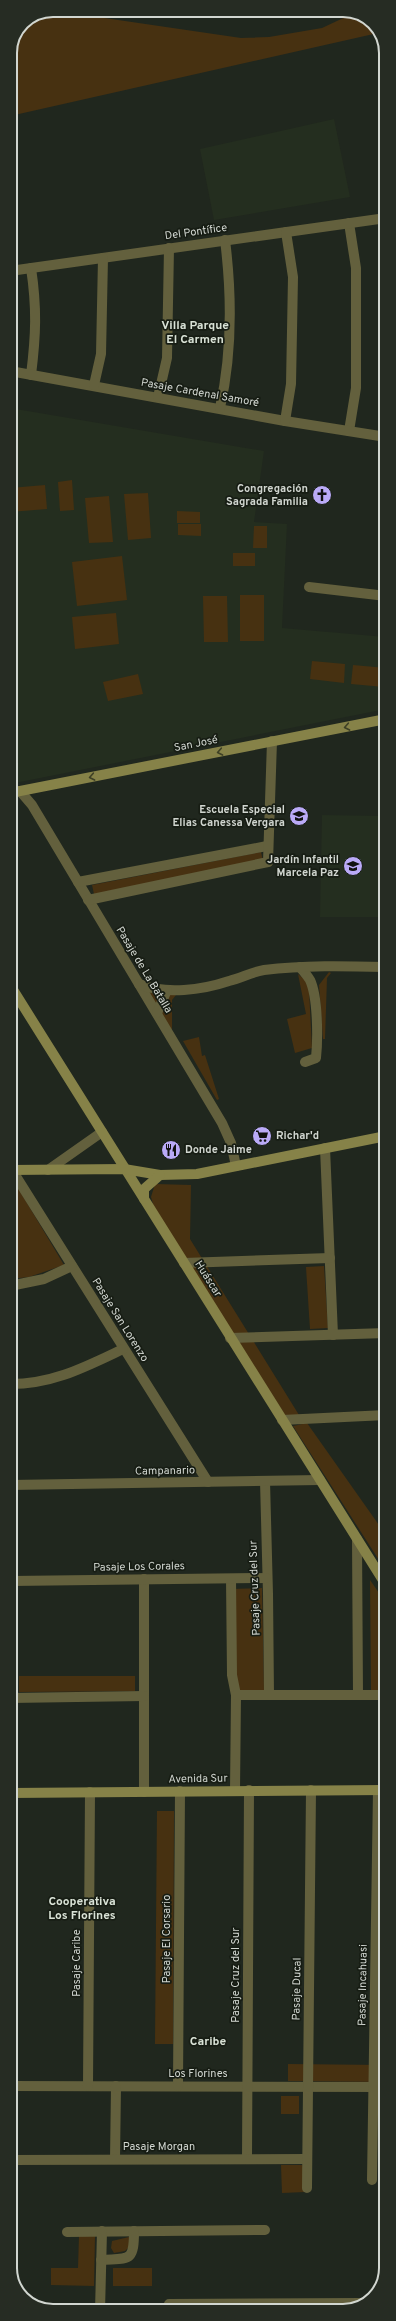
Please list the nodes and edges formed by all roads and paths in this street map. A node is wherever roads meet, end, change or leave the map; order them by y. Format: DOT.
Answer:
graph roads {
  1 [pos="379,219"];
  2 [pos="349,223"];
  3 [pos="286,232"];
  4 [pos="225,240"];
  5 [pos="169,248"];
  6 [pos="103,258"];
  7 [pos="31,268"];
  8 [pos="17,270"];
  9 [pos="17,372"];
  10 [pos="31,375"];
  11 [pos="94,385"];
  12 [pos="158,397"];
  13 [pos="220,408"];
  14 [pos="285,421"];
  15 [pos="349,431"];
  16 [pos="379,435"];
  17 [pos="309,587"];
  18 [pos="379,595"];
  19 [pos="379,720"];
  20 [pos="272,741"];
  21 [pos="17,792"];
  22 [pos="17,794"];
  23 [pos="267,846"];
  24 [pos="78,882"];
  25 [pos="88,900"];
  26 [pos="327,966"];
  27 [pos="379,966"];
  28 [pos="300,967"];
  29 [pos="139,984"];
  30 [pos="167,990"];
  31 [pos="314,993"];
  32 [pos="17,996"];
  33 [pos="157,1013"];
  34 [pos="305,1062"];
  35 [pos="102,1132"];
  36 [pos="379,1137"];
  37 [pos="326,1148"];
  38 [pos="236,1166"];
  39 [pos="124,1169"];
  40 [pos="17,1170"];
  41 [pos="48,1170"];
  42 [pos="160,1175"];
  43 [pos="17,1179"];
  44 [pos="144,1199"];
  45 [pos="330,1258"];
  46 [pos="184,1263"];
  47 [pos="72,1266"];
  48 [pos="17,1285"];
  49 [pos="379,1333"];
  50 [pos="333,1335"];
  51 [pos="230,1338"];
  52 [pos="123,1349"];
  53 [pos="17,1384"];
  54 [pos="379,1415"];
  55 [pos="282,1420"];
  56 [pos="320,1480"];
  57 [pos="265,1481"];
  58 [pos="208,1482"];
  59 [pos="17,1485"];
  60 [pos="357,1539"];
  61 [pos="379,1574"];
  62 [pos="266,1578"];
  63 [pos="144,1579"];
  64 [pos="231,1579"];
  65 [pos="17,1581"];
  66 [pos="236,1695"];
  67 [pos="269,1695"];
  68 [pos="358,1695"];
  69 [pos="379,1695"];
  70 [pos="144,1696"];
  71 [pos="17,1698"];
  72 [pos="235,1790"];
  73 [pos="249,1790"];
  74 [pos="310,1790"];
  75 [pos="379,1790"];
  76 [pos="180,1791"];
  77 [pos="90,1792"];
  78 [pos="144,1792"];
  79 [pos="17,1793"];
  80 [pos="379,1889"];
  81 [pos="17,2086"];
  82 [pos="88,2086"];
  83 [pos="116,2086"];
  84 [pos="178,2086"];
  85 [pos="247,2087"];
  86 [pos="308,2087"];
  87 [pos="373,2087"];
  88 [pos="379,2087"];
  89 [pos="247,2159"];
  90 [pos="307,2159"];
  91 [pos="17,2160"];
  92 [pos="115,2160"];
  93 [pos="372,2180"];
  94 [pos="307,2188"];
  95 [pos="265,2230"];
  96 [pos="102,2231"];
  97 [pos="134,2231"];
  98 [pos="67,2232"];
  99 [pos="101,2260"];
  100 [pos="100,2304"];
  1 -- 2 [label="street, Del Pontífice"];
  2 -- 3 [label="street, Del Pontífice"];
  2 -- 15 [label="street"];
  3 -- 4 [label="street, Del Pontífice"];
  3 -- 14 [label="street"];
  4 -- 5 [label="street, Del Pontífice"];
  4 -- 13 [label="street"];
  5 -- 6 [label="street, Del Pontífice"];
  5 -- 12 [label="street"];
  6 -- 7 [label="street, Del Pontífice"];
  6 -- 11 [label="street"];
  7 -- 8 [label="street, Del Pontífice"];
  7 -- 10 [label="street"];
  9 -- 10 [label="street, Pasaje Cardenal Samoré"];
  10 -- 11 [label="street, Pasaje Cardenal Samoré"];
  11 -- 12 [label="street, Pasaje Cardenal Samoré"];
  12 -- 13 [label="street, Pasaje Cardenal Samoré"];
  13 -- 14 [label="street, Pasaje Cardenal Samoré"];
  14 -- 15 [label="street, Pasaje Cardenal Samoré"];
  15 -- 16 [label="street, Pasaje Cardenal Samoré"];
  17 -- 18 [label="street"];
  19 -- 20 [label="street, San José, one-way"];
  20 -- 21 [label="street, San José, one-way"];
  20 -- 23 [label="street"];
  22 -- 24 [label="street, Pasaje de La Batalla"];
  23 -- 24 [label="street"];
  23 -- 25 [label="street"];
  24 -- 25 [label="street, Pasaje de La Batalla"];
  25 -- 29 [label="street, Pasaje de La Batalla"];
  26 -- 27 [label="street"];
  26 -- 28 [label="street"];
  26 -- 31 [label="street"];
  28 -- 30 [label="street"];
  28 -- 31 [label="street"];
  29 -- 30 [label="street"];
  29 -- 33 [label="street, Pasaje de La Batalla"];
  30 -- 33 [label="street"];
  31 -- 34 [label="street"];
  32 -- 35 [label="street, Huáscar"];
  33 -- 38 [label="street, Pasaje de La Batalla"];
  35 -- 39 [label="street, Huáscar"];
  35 -- 41 [label="street"];
  36 -- 37 [label="street"];
  37 -- 38 [label="street"];
  37 -- 45 [label="street"];
  38 -- 42 [label="street"];
  39 -- 41 [label="street"];
  39 -- 42 [label="street"];
  39 -- 44 [label="street, Huáscar"];
  40 -- 41 [label="street"];
  42 -- 44 [label="street"];
  43 -- 47 [label="street, Pasaje San Lorenzo"];
  44 -- 46 [label="street, Huáscar"];
  45 -- 46 [label="street"];
  45 -- 50 [label="street"];
  46 -- 51 [label="street, Huáscar"];
  47 -- 48 [label="street"];
  47 -- 52 [label="street, Pasaje San Lorenzo"];
  49 -- 50 [label="street"];
  50 -- 51 [label="street"];
  51 -- 55 [label="street, Huáscar"];
  52 -- 53 [label="street"];
  52 -- 58 [label="street, Pasaje San Lorenzo"];
  54 -- 55 [label="street"];
  55 -- 56 [label="street, Huáscar"];
  56 -- 57 [label="street, Campanario"];
  56 -- 60 [label="street, Huáscar"];
  57 -- 58 [label="street, Campanario"];
  57 -- 62 [label="street, Pasaje Cruz del Sur"];
  58 -- 59 [label="street, Campanario"];
  60 -- 61 [label="street, Huáscar"];
  60 -- 68 [label="street"];
  62 -- 64 [label="street, Pasaje Los Corales"];
  62 -- 67 [label="street, Pasaje Cruz del Sur"];
  63 -- 64 [label="street, Pasaje Los Corales"];
  63 -- 65 [label="street, Pasaje Los Corales"];
  63 -- 70 [label="street"];
  64 -- 66 [label="street"];
  66 -- 67 [label="street"];
  66 -- 72 [label="street"];
  67 -- 68 [label="street"];
  68 -- 69 [label="street"];
  70 -- 71 [label="street"];
  70 -- 78 [label="street"];
  72 -- 73 [label="street, Avenida Sur"];
  72 -- 76 [label="street, Avenida Sur"];
  73 -- 74 [label="street, Avenida Sur"];
  73 -- 85 [label="street, Pasaje Cruz del Sur"];
  74 -- 75 [label="street, Avenida Sur"];
  74 -- 86 [label="street, Pasaje Ducal"];
  76 -- 78 [label="street, Avenida Sur"];
  76 -- 84 [label="street, Pasaje El Corsario"];
  77 -- 78 [label="street, Avenida Sur"];
  77 -- 79 [label="street, Avenida Sur"];
  77 -- 82 [label="street, Pasaje Caribe"];
  80 -- 87 [label="street, Pasaje Incahuasi"];
  81 -- 82 [label="street, Los Florines"];
  82 -- 83 [label="street, Los Florines"];
  83 -- 84 [label="street, Los Florines"];
  83 -- 92 [label="street"];
  84 -- 85 [label="street, Los Florines"];
  85 -- 86 [label="street, Los Florines"];
  85 -- 89 [label="street, Pasaje Cruz del Sur"];
  86 -- 87 [label="street, Los Florines"];
  86 -- 90 [label="street, Pasaje Ducal"];
  87 -- 88 [label="street, Los Florines"];
  87 -- 93 [label="street, Pasaje Incahuasi"];
  89 -- 90 [label="street, Pasaje Morgan"];
  89 -- 92 [label="street, Pasaje Morgan"];
  90 -- 94 [label="street, Pasaje Ducal"];
  91 -- 92 [label="street, Pasaje Morgan"];
  95 -- 97 [label="street"];
  96 -- 97 [label="street"];
  96 -- 98 [label="street"];
  96 -- 99 [label="street"];
  97 -- 99 [label="street"];
  99 -- 100 [label="street"];
}
